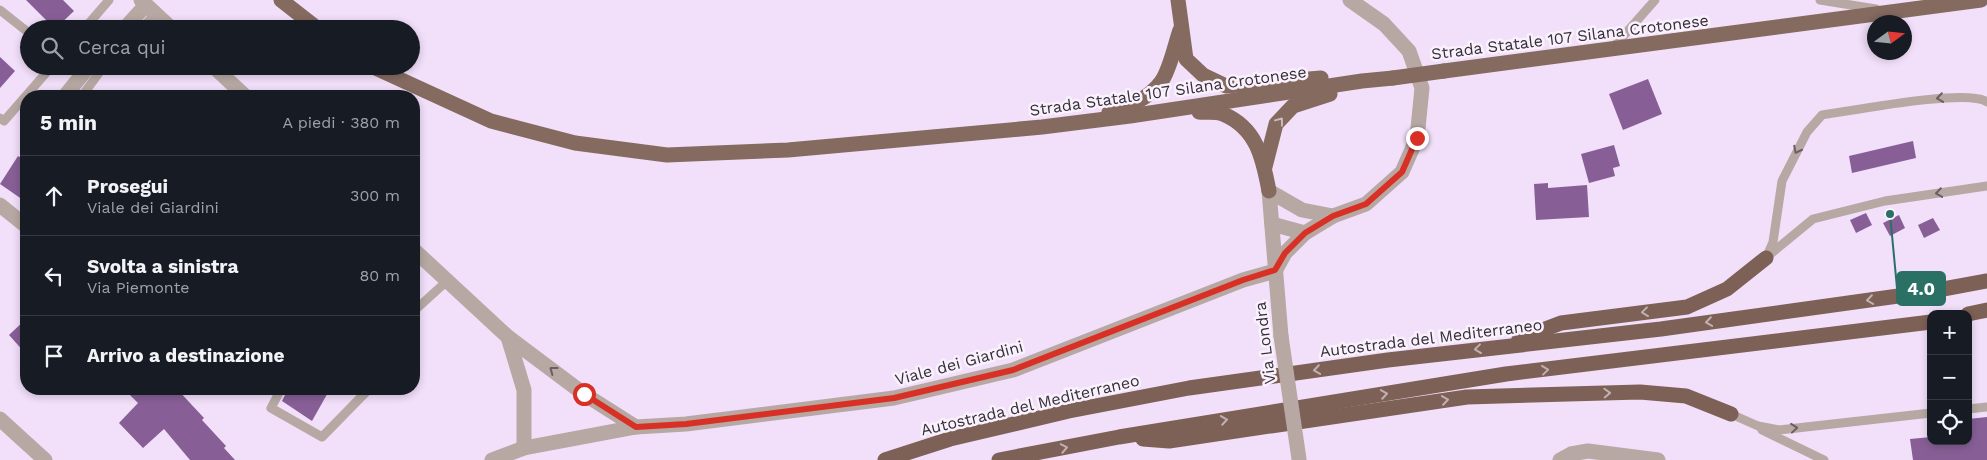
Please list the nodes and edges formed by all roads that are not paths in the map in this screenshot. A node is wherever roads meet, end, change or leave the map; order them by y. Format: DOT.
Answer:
graph roads {
  1 [pos="110,0"];
  2 [pos="281,0"];
  3 [pos="1178,0"];
  4 [pos="1350,0"];
  5 [pos="1655,0"];
  6 [pos="1820,0"];
  7 [pos="1981,0"];
  8 [pos="147,6"];
  9 [pos="0,10"];
  10 [pos="1894,12"];
  11 [pos="92,20"];
  12 [pos="133,20"];
  13 [pos="143,20"];
  14 [pos="162,20"];
  15 [pos="307,20"];
  16 [pos="20,26"];
  17 [pos="1181,26"];
  18 [pos="1611,50"];
  19 [pos="44,75"];
  20 [pos="82,75"];
  21 [pos="97,75"];
  22 [pos="223,75"];
  23 [pos="391,75"];
  24 [pos="1392,78"];
  25 [pos="1362,81"];
  26 [pos="31,90"];
  27 [pos="70,90"];
  28 [pos="86,90"];
  29 [pos="239,90"];
  30 [pos="1987,102"];
  31 [pos="20,103"];
  32 [pos="1130,116"];
  33 [pos="0,118"];
  34 [pos="1042,128"];
  35 [pos="1265,166"];
  36 [pos="1987,186"];
  37 [pos="1269,191"];
  38 [pos="0,205"];
  39 [pos="1302,210"];
  40 [pos="1333,216"];
  41 [pos="20,221"];
  42 [pos="1272,224"];
  43 [pos="1305,233"];
  44 [pos="420,255"];
  45 [pos="1766,258"];
  46 [pos="1275,270"];
  47 [pos="448,281"];
  48 [pos="1987,281"];
  49 [pos="420,306"];
  50 [pos="1987,310"];
  51 [pos="1972,313"];
  52 [pos="1927,322"];
  53 [pos="508,336"];
  54 [pos="1500,346"];
  55 [pos="278,395"];
  56 [pos="363,395"];
  57 [pos="1987,407"];
  58 [pos="1972,409"];
  59 [pos="1927,413"];
  60 [pos="1730,414"];
  61 [pos="0,419"];
  62 [pos="636,427"];
  63 [pos="1119,437"];
  64 [pos="524,448"];
  65 [pos="45,460"];
  66 [pos="492,460"];
  67 [pos="885,460"];
  68 [pos="999,460"];
  69 [pos="1299,460"];
  70 [pos="1560,460"];
  71 [pos="1658,460"];
  72 [pos="1824,460"];
  1 -- 11 [label="lane"];
  2 -- 15 [label="highway"];
  3 -- 17 [label="highway"];
  4 -- 40 [label="street"];
  5 -- 18 [label="lane"];
  6 -- 10 [label="lane"];
  7 -- 10 [label="highway, Strada Statale 107 Silana Crotonese"];
  8 -- 12 [label="street"];
  8 -- 13 [label="lane"];
  8 -- 14 [label="street"];
  9 -- 16 [label="lane"];
  10 -- 18 [label="highway, Strada Statale 107 Silana Crotonese"];
  17 -- 25 [label="highway"];
  17 -- 34 [label="highway"];
  18 -- 24 [label="highway, Strada Statale 107 Silana Crotonese, bridge"];
  19 -- 26 [label="lane"];
  20 -- 27 [label="street"];
  21 -- 28 [label="lane"];
  22 -- 29 [label="street"];
  23 -- 34 [label="highway, Strada Statale 107 Silana Crotonese"];
  24 -- 25 [label="highway, Strada Statale 107 Silana Crotonese"];
  35 -- 24 [label="highway, one-way"];
  25 -- 32 [label="highway, Strada Statale 107 Silana Crotonese"];
  30 -- 45 [label="lane, one-way"];
  31 -- 33 [label="lane"];
  32 -- 34 [label="highway, Strada Statale 107 Silana Crotonese"];
  32 -- 35 [label="highway"];
  35 -- 37 [label="highway"];
  36 -- 45 [label="lane, one-way"];
  37 -- 39 [label="street"];
  37 -- 42 [label="street, Via Londra"];
  38 -- 41 [label="street"];
  39 -- 40 [label="street"];
  39 -- 42 [label="street"];
  40 -- 43 [label="street"];
  42 -- 43 [label="street"];
  42 -- 46 [label="street, Via Londra"];
  43 -- 46 [label="street"];
  44 -- 47 [label="street"];
  45 -- 54 [label="highway, one-way"];
  46 -- 62 [label="street, Viale dei Giardini"];
  46 -- 69 [label="street, Via Londra, bridge"];
  47 -- 49 [label="lane"];
  47 -- 53 [label="street"];
  48 -- 54 [label="highway, Autostrada del Mediterraneo, one-way"];
  50 -- 51 [label="highway"];
  63 -- 52 [label="highway, one-way"];
  62 -- 53 [label="street, one-way"];
  53 -- 64 [label="street"];
  54 -- 67 [label="highway, Autostrada del Mediterraneo, one-way"];
  55 -- 56 [label="lane"];
  57 -- 58 [label="lane"];
  60 -- 59 [label="lane, one-way"];
  63 -- 60 [label="highway, one-way"];
  60 -- 72 [label="lane"];
  61 -- 65 [label="street"];
  62 -- 64 [label="street, Viale dei Giardini"];
  68 -- 63 [label="highway, one-way"];
  64 -- 66 [label="street, Viale dei Giardini"];
  70 -- 71 [label="street"];
}
